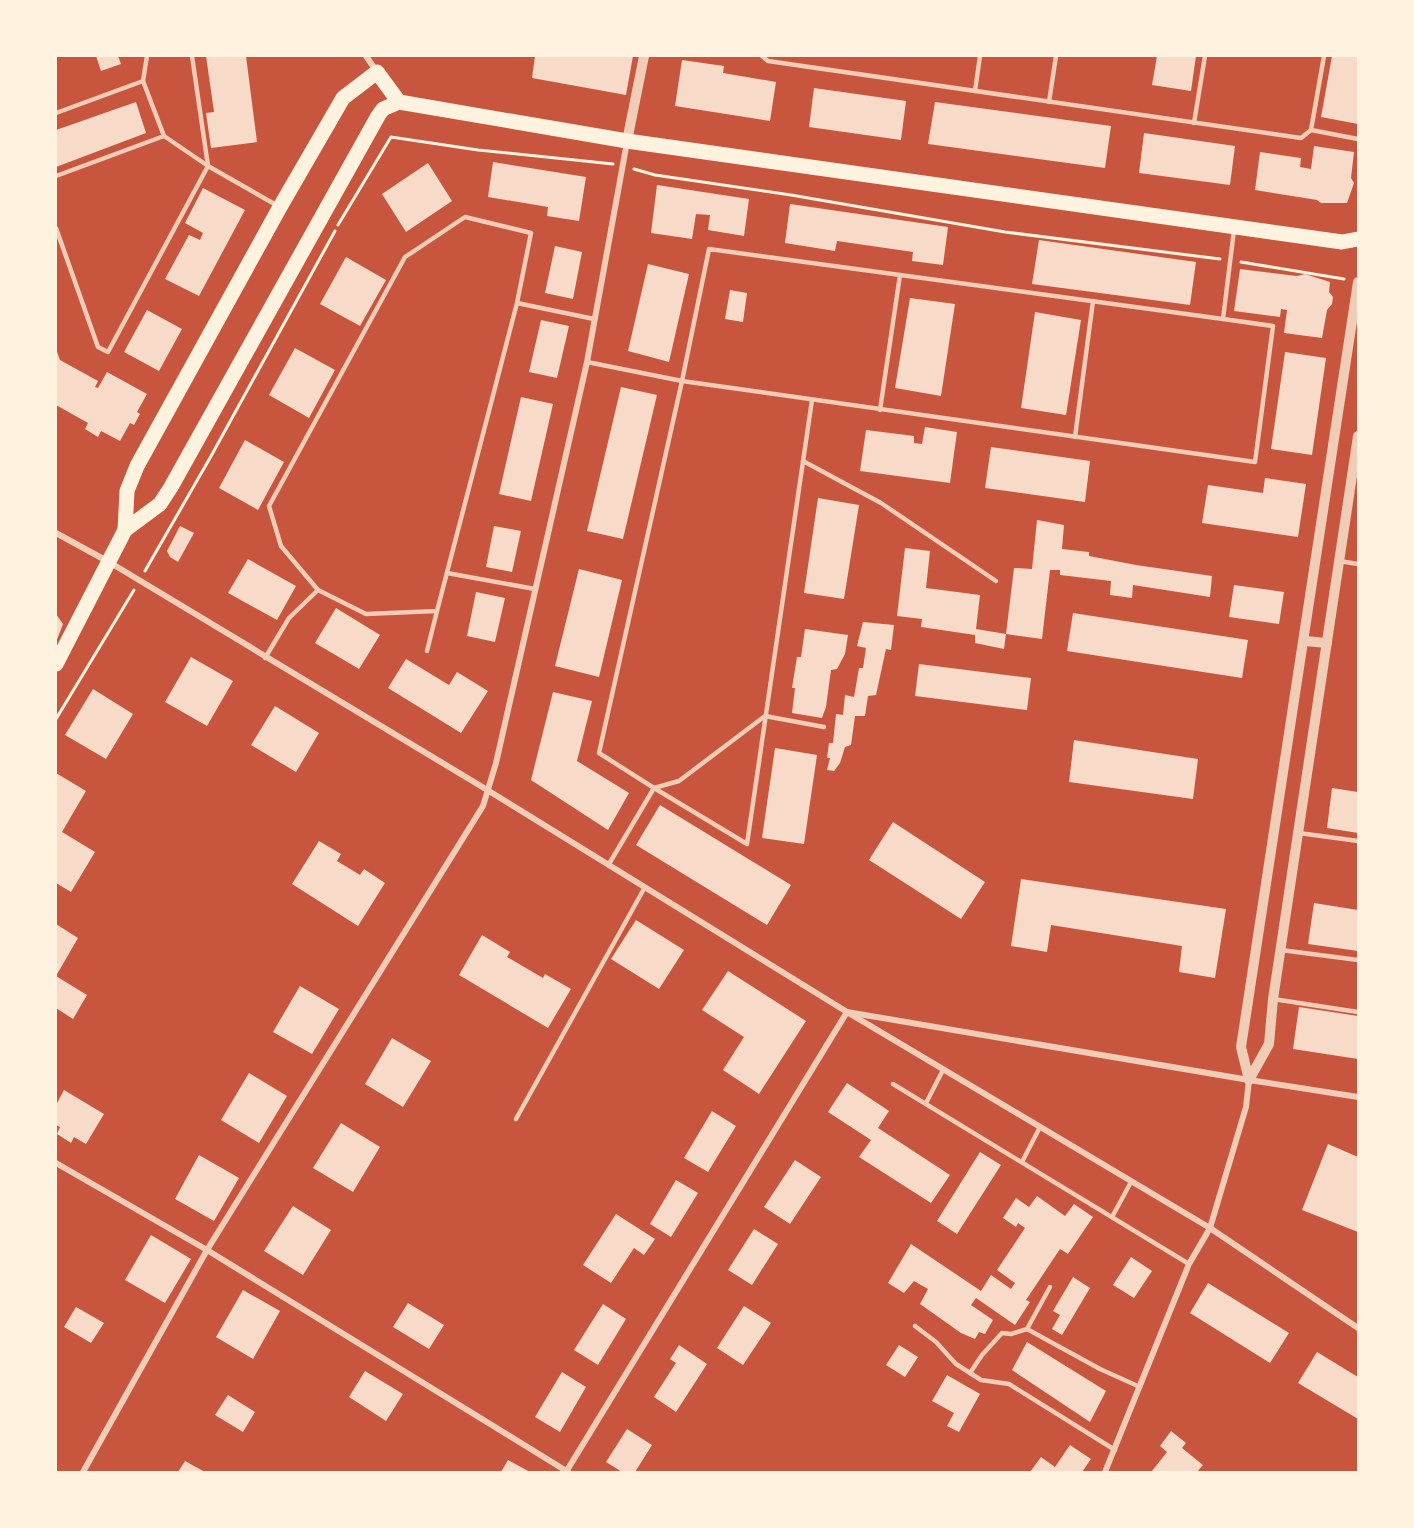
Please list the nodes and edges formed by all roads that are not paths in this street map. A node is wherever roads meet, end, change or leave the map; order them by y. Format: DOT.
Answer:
graph roads {
  1 [pos="147,56"];
  2 [pos="192,56"];
  3 [pos="366,56"];
  4 [pos="644,56"];
  5 [pos="762,56"];
  6 [pos="980,56"];
  7 [pos="1056,56"];
  8 [pos="1205,56"];
  9 [pos="1324,56"];
  10 [pos="377,72"];
  11 [pos="142,81"];
  12 [pos="975,91"];
  13 [pos="399,102"];
  14 [pos="1048,102"];
  15 [pos="56,113"];
  16 [pos="1194,123"];
  17 [pos="1311,130"];
  18 [pos="164,136"];
  19 [pos="1359,139"];
  20 [pos="627,141"];
  21 [pos="208,166"];
  22 [pos="56,176"];
  23 [pos="280,207"];
  24 [pos="56,228"];
  25 [pos="1235,228"];
  26 [pos="1359,239"];
  27 [pos="900,275"];
  28 [pos="1359,282"];
  29 [pos="1093,301"];
  30 [pos="517,303"];
  31 [pos="594,319"];
  32 [pos="1223,319"];
  33 [pos="587,362"];
  34 [pos="682,381"];
  35 [pos="812,400"];
  36 [pos="880,410"];
  37 [pos="1075,437"];
  38 [pos="1358,443"];
  39 [pos="802,461"];
  40 [pos="1329,477"];
  41 [pos="1352,481"];
  42 [pos="56,530"];
  43 [pos="125,530"];
  44 [pos="1339,561"];
  45 [pos="109,562"];
  46 [pos="1359,564"];
  47 [pos="447,573"];
  48 [pos="996,581"];
  49 [pos="535,589"];
  50 [pos="318,591"];
  51 [pos="436,611"];
  52 [pos="1305,641"];
  53 [pos="1327,643"];
  54 [pos="428,651"];
  55 [pos="265,658"];
  56 [pos="56,664"];
  57 [pos="765,716"];
  58 [pos="824,727"];
  59 [pos="654,788"];
  60 [pos="489,791"];
  61 [pos="1298,833"];
  62 [pos="1359,841"];
  63 [pos="609,864"];
  64 [pos="645,887"];
  65 [pos="1280,950"];
  66 [pos="1359,960"];
  67 [pos="1273,999"];
  68 [pos="846,1012"];
  69 [pos="1359,1012"];
  70 [pos="943,1070"];
  71 [pos="1249,1080"];
  72 [pos="893,1084"];
  73 [pos="1359,1097"];
  74 [pos="926,1103"];
  75 [pos="516,1119"];
  76 [pos="1040,1127"];
  77 [pos="1022,1162"];
  78 [pos="56,1163"];
  79 [pos="1131,1182"];
  80 [pos="1112,1216"];
  81 [pos="1210,1228"];
  82 [pos="207,1250"];
  83 [pos="1189,1264"];
  84 [pos="1050,1287"];
  85 [pos="915,1326"];
  86 [pos="1359,1328"];
  87 [pos="1027,1329"];
  88 [pos="970,1373"];
  89 [pos="1140,1387"];
  90 [pos="1115,1450"];
  91 [pos="567,1472"];
  92 [pos="83,1473"];
  93 [pos="1105,1473"];
  1 -- 11 [label="lane"];
  2 -- 21 [label="lane"];
  3 -- 10 [label="street"];
  4 -- 20 [label="street"];
  5 -- 12 [label="lane"];
  6 -- 12 [label="lane"];
  7 -- 14 [label="lane"];
  8 -- 16 [label="lane"];
  9 -- 17 [label="lane"];
  10 -- 13 [label="main road"];
  10 -- 23 [label="main road"];
  11 -- 15 [label="lane"];
  11 -- 18 [label="lane"];
  12 -- 14 [label="lane"];
  13 -- 20 [label="main road"];
  13 -- 43 [label="main road"];
  14 -- 16 [label="lane"];
  16 -- 17 [label="lane"];
  17 -- 19 [label="lane"];
  18 -- 21 [label="lane"];
  18 -- 22 [label="lane"];
  20 -- 25 [label="main road"];
  20 -- 31 [label="street"];
  21 -- 23 [label="lane"];
  21 -- 24 [label="lane"];
  23 -- 43 [label="main road"];
  25 -- 26 [label="main road"];
  25 -- 32 [label="lane"];
  27 -- 29 [label="lane"];
  27 -- 34 [label="lane"];
  27 -- 36 [label="lane"];
  28 -- 40 [label="street"];
  29 -- 32 [label="lane"];
  29 -- 37 [label="lane"];
  30 -- 31 [label="lane"];
  30 -- 47 [label="lane"];
  30 -- 50 [label="lane"];
  31 -- 33 [label="street"];
  32 -- 37 [label="lane"];
  33 -- 34 [label="lane"];
  33 -- 49 [label="street"];
  34 -- 35 [label="lane"];
  34 -- 59 [label="lane"];
  35 -- 36 [label="lane"];
  35 -- 39 [label="lane"];
  36 -- 37 [label="lane"];
  38 -- 41 [label="street"];
  39 -- 48 [label="lane"];
  39 -- 57 [label="lane"];
  40 -- 41 [label="street"];
  40 -- 52 [label="street"];
  41 -- 44 [label="street"];
  42 -- 45 [label="street"];
  43 -- 45 [label="main road"];
  44 -- 46 [label="lane"];
  44 -- 53 [label="street"];
  45 -- 55 [label="street"];
  45 -- 56 [label="main road"];
  47 -- 49 [label="lane"];
  47 -- 51 [label="lane"];
  49 -- 60 [label="street"];
  50 -- 51 [label="lane"];
  50 -- 55 [label="lane"];
  51 -- 54 [label="lane"];
  52 -- 53 [label="street"];
  52 -- 71 [label="street"];
  53 -- 61 [label="street"];
  55 -- 60 [label="street"];
  57 -- 58 [label="lane"];
  57 -- 59 [label="lane"];
  57 -- 59 [label="lane"];
  59 -- 63 [label="lane"];
  60 -- 63 [label="street"];
  60 -- 82 [label="street"];
  61 -- 62 [label="lane"];
  61 -- 65 [label="street"];
  63 -- 64 [label="street"];
  64 -- 68 [label="street"];
  64 -- 75 [label="lane"];
  65 -- 66 [label="lane"];
  65 -- 67 [label="street"];
  67 -- 69 [label="lane"];
  67 -- 71 [label="street"];
  68 -- 70 [label="street"];
  68 -- 71 [label="street"];
  68 -- 91 [label="street"];
  70 -- 74 [label="lane"];
  70 -- 76 [label="street"];
  71 -- 73 [label="street"];
  71 -- 81 [label="street"];
  72 -- 74 [label="lane"];
  74 -- 77 [label="lane"];
  76 -- 77 [label="lane"];
  76 -- 79 [label="street"];
  77 -- 80 [label="lane"];
  78 -- 82 [label="street"];
  79 -- 80 [label="lane"];
  79 -- 81 [label="street"];
  80 -- 83 [label="lane"];
  81 -- 83 [label="street"];
  81 -- 86 [label="street"];
  82 -- 91 [label="street"];
  82 -- 92 [label="street"];
  83 -- 89 [label="street"];
  84 -- 87 [label="lane"];
  85 -- 88 [label="lane"];
  87 -- 88 [label="lane"];
  87 -- 89 [label="lane"];
  88 -- 90 [label="lane"];
  89 -- 90 [label="street"];
  90 -- 93 [label="street"];
}
